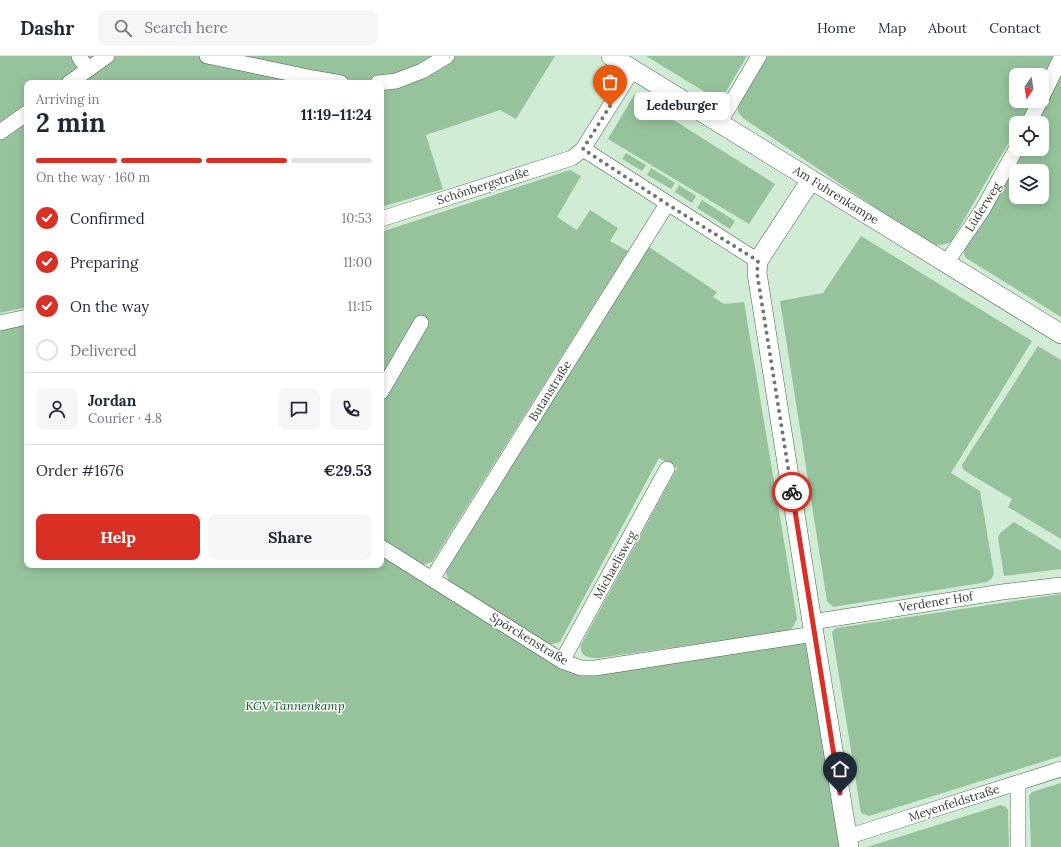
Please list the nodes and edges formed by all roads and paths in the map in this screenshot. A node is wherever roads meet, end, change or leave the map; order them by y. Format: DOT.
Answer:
graph roads {
  1 [pos="79,56"];
  2 [pos="107,56"];
  3 [pos="207,56"];
  4 [pos="447,56"];
  5 [pos="611,56"];
  6 [pos="759,56"];
  7 [pos="1061,58"];
  8 [pos="89,69"];
  9 [pos="632,69"];
  10 [pos="73,80"];
  11 [pos="324,80"];
  12 [pos="384,82"];
  13 [pos="1049,83"];
  14 [pos="24,115"];
  15 [pos="720,122"];
  16 [pos="0,132"];
  17 [pos="583,149"];
  18 [pos="1012,156"];
  19 [pos="811,180"];
  20 [pos="667,204"];
  21 [pos="384,217"];
  22 [pos="758,261"];
  23 [pos="946,262"];
  24 [pos="24,318"];
  25 [pos="0,323"];
  26 [pos="421,323"];
  27 [pos="1061,334"];
  28 [pos="384,387"];
  29 [pos="667,469"];
  30 [pos="384,548"];
  31 [pos="432,579"];
  32 [pos="1061,585"];
  33 [pos="813,628"];
  34 [pos="562,661"];
  35 [pos="1061,769"];
  36 [pos="1018,783"];
  37 [pos="848,842"];
  38 [pos="1018,847"];
  1 -- 8 [label="street"];
  2 -- 8 [label="street"];
  3 -- 11 [label="street"];
  4 -- 12 [label="street"];
  5 -- 9 [label="street, Am Fuhrenkampe"];
  6 -- 15 [label="street"];
  7 -- 13 [label="street"];
  8 -- 10 [label="street"];
  9 -- 15 [label="street, Am Fuhrenkampe"];
  9 -- 17 [label="street"];
  14 -- 16 [label="street"];
  15 -- 19 [label="street, Am Fuhrenkampe"];
  17 -- 20 [label="street"];
  17 -- 21 [label="street, Schönbergstraße"];
  18 -- 23 [label="street, Lüderweg"];
  19 -- 22 [label="street"];
  19 -- 23 [label="street, Am Fuhrenkampe"];
  20 -- 22 [label="street"];
  20 -- 31 [label="street, Butanstraße"];
  22 -- 33 [label="street"];
  23 -- 27 [label="street, Am Fuhrenkampe"];
  24 -- 25 [label="street"];
  26 -- 28 [label="street"];
  29 -- 34 [label="street, Michaelisweg"];
  30 -- 31 [label="street, Spörckenstraße"];
  31 -- 34 [label="street, Spörckenstraße"];
  32 -- 33 [label="street, Verdener Hof"];
  33 -- 34 [label="street, Spörckenstraße"];
  33 -- 37 [label="street"];
  35 -- 36 [label="street, Meyenfeldstraße"];
  36 -- 37 [label="street, Meyenfeldstraße"];
  36 -- 38 [label="street"];
}
